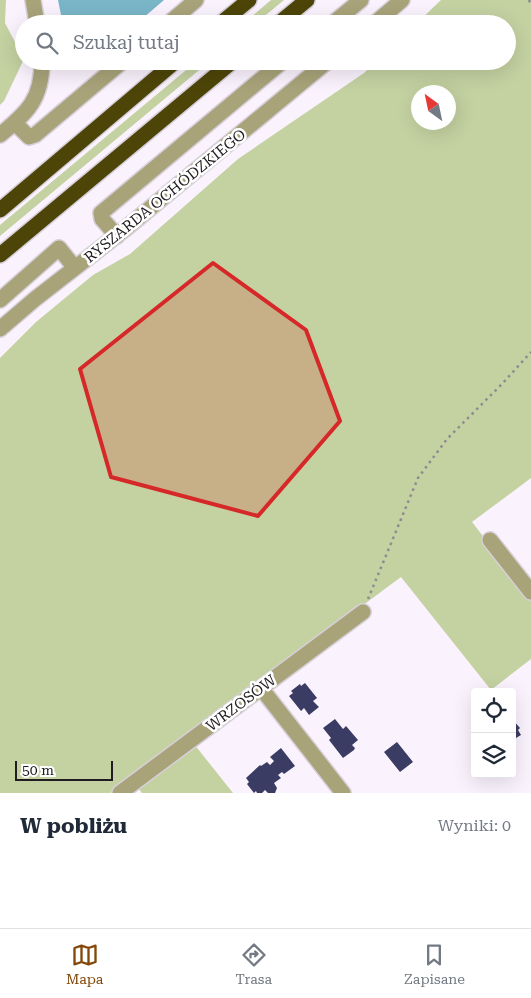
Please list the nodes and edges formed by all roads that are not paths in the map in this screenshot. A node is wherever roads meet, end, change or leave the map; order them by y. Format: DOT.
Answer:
graph roads {
  1 [pos="33,0"];
  2 [pos="196,0"];
  3 [pos="249,0"];
  4 [pos="307,0"];
  5 [pos="361,0"];
  6 [pos="402,0"];
  7 [pos="36,15"];
  8 [pos="178,15"];
  9 [pos="231,15"];
  10 [pos="289,15"];
  11 [pos="343,15"];
  12 [pos="384,15"];
  13 [pos="42,70"];
  14 [pos="112,70"];
  15 [pos="165,70"];
  16 [pos="222,70"];
  17 [pos="272,70"];
  18 [pos="317,70"];
  19 [pos="15,122"];
  20 [pos="0,135"];
  21 [pos="0,210"];
  22 [pos="117,236"];
  23 [pos="0,255"];
  24 [pos="75,268"];
  25 [pos="0,300"];
  26 [pos="0,329"];
  27 [pos="490,540"];
  28 [pos="531,592"];
  29 [pos="363,612"];
  30 [pos="261,688"];
  31 [pos="120,793"];
  32 [pos="343,793"];
  1 -- 7 [label="street"];
  2 -- 8 [label="street"];
  3 -- 9 [label="highway"];
  4 -- 10 [label="highway"];
  5 -- 11 [label="street"];
  6 -- 12 [label="street"];
  13 -- 19 [label="street"];
  14 -- 19 [label="street"];
  15 -- 21 [label="highway"];
  16 -- 23 [label="highway"];
  17 -- 22 [label="street"];
  18 -- 22 [label="street, RYSZARDA OCHÓDZKIEGO"];
  19 -- 20 [label="street"];
  22 -- 24 [label="street, RYSZARDA OCHÓDZKIEGO"];
  24 -- 25 [label="street"];
  24 -- 26 [label="street, RYSZARDA OCHÓDZKIEGO"];
  27 -- 28 [label="street"];
  29 -- 30 [label="street, WRZOSÓW"];
  30 -- 31 [label="street, WRZOSÓW"];
  30 -- 32 [label="street"];
}
